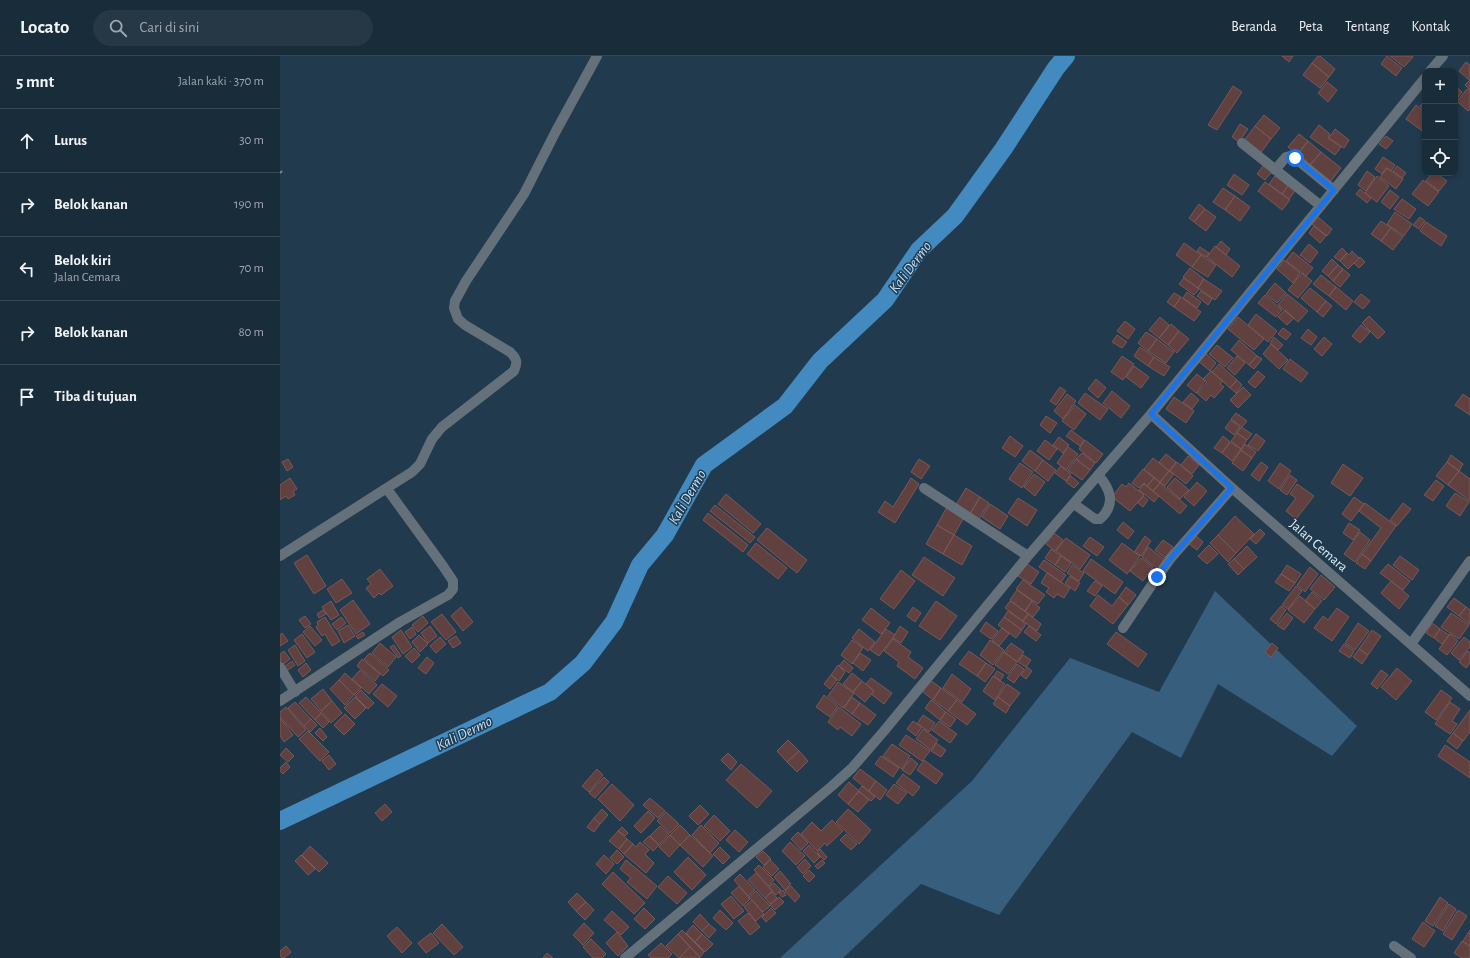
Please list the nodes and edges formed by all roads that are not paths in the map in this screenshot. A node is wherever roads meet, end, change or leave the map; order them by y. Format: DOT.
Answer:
graph roads {
  1 [pos="597,56"];
  2 [pos="1443,56"];
  3 [pos="1433,68"];
  4 [pos="1422,82"];
  5 [pos="1242,143"];
  6 [pos="1276,170"];
  7 [pos="1334,190"];
  8 [pos="1322,206"];
  9 [pos="1151,414"];
  10 [pos="1098,475"];
  11 [pos="924,488"];
  12 [pos="1232,488"];
  13 [pos="386,489"];
  14 [pos="1074,504"];
  15 [pos="280,556"];
  16 [pos="1028,556"];
  17 [pos="1470,561"];
  18 [pos="1123,628"];
  19 [pos="1411,644"];
  20 [pos="280,667"];
  21 [pos="295,692"];
  22 [pos="1470,696"];
  23 [pos="280,701"];
  24 [pos="1394,946"];
  25 [pos="625,958"];
  26 [pos="1411,958"];
  1 -- 13 [label="street"];
  2 -- 3 [label="street"];
  4 -- 7 [label="street"];
  5 -- 6 [label="street"];
  6 -- 7 [label="street"];
  6 -- 8 [label="street"];
  7 -- 8 [label="street"];
  8 -- 9 [label="street"];
  9 -- 10 [label="street"];
  9 -- 12 [label="street, Jalan Cemara"];
  10 -- 14 [label="street"];
  10 -- 14 [label="street"];
  11 -- 16 [label="street"];
  12 -- 18 [label="street"];
  12 -- 19 [label="street, Jalan Cemara"];
  13 -- 15 [label="street"];
  13 -- 21 [label="street"];
  14 -- 16 [label="street"];
  16 -- 25 [label="street"];
  17 -- 19 [label="street"];
  19 -- 22 [label="street, Jalan Cemara"];
  20 -- 21 [label="street"];
  21 -- 23 [label="street"];
  24 -- 26 [label="street"];
}
